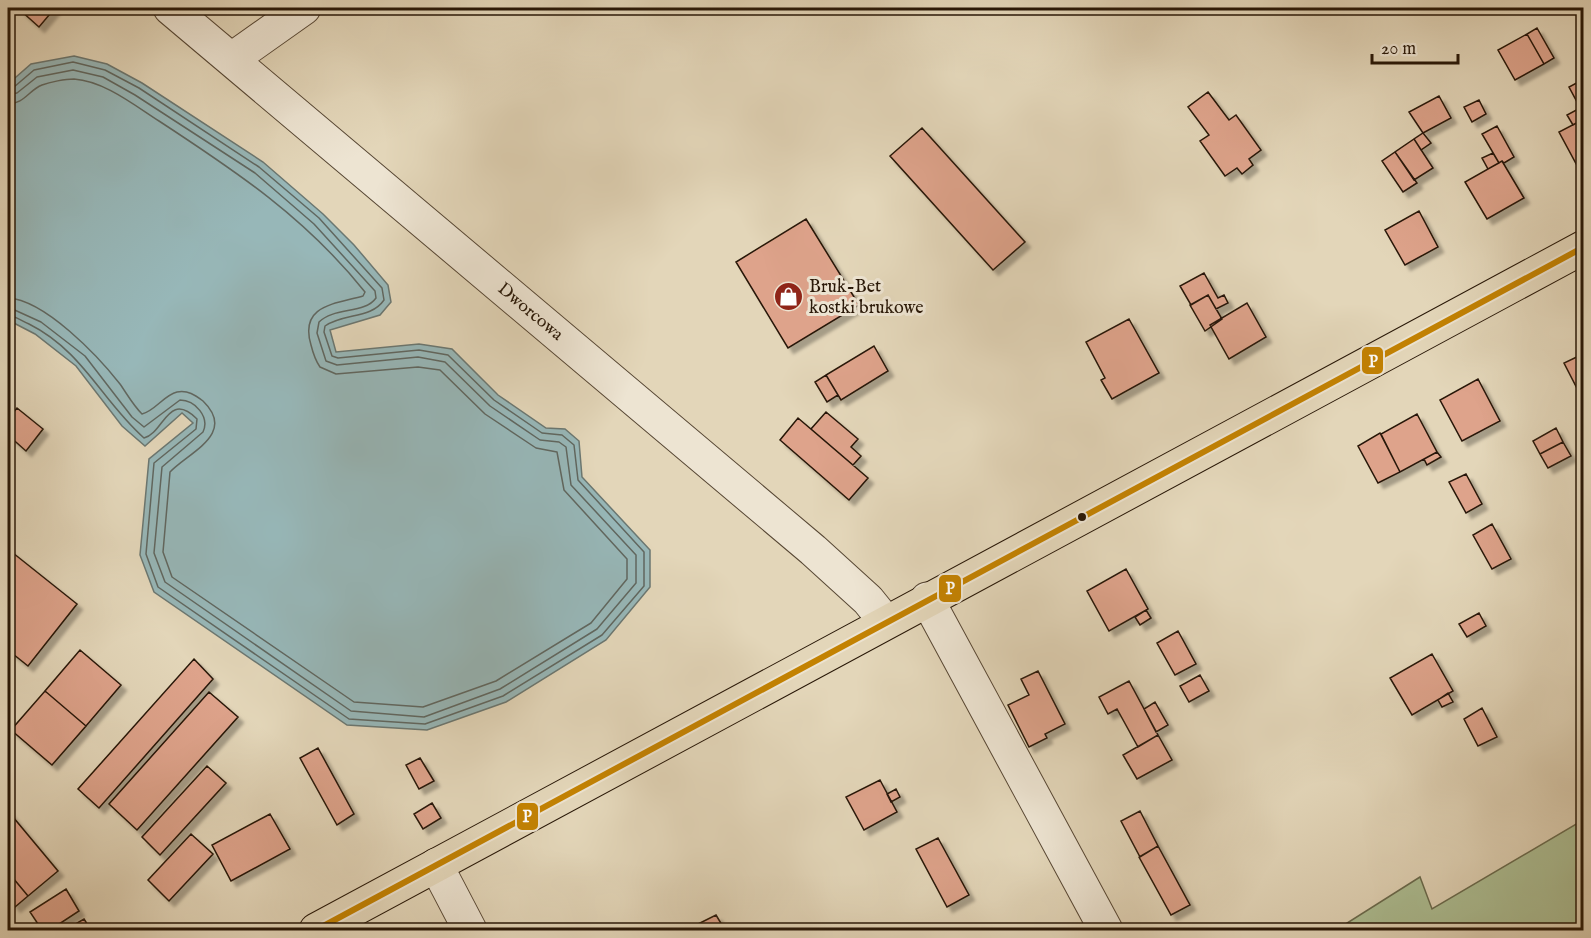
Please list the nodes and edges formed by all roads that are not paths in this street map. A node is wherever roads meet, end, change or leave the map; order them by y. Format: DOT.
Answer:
graph roads {
  1 [pos="170,8"];
  2 [pos="304,8"];
  3 [pos="232,59"];
  4 [pos="1584,247"];
  5 [pos="927,599"];
  6 [pos="885,621"];
  7 [pos="436,865"];
  8 [pos="316,930"];
  9 [pos="470,930"];
  10 [pos="1106,930"];
  1 -- 3 [label="street, Dworcowa"];
  2 -- 3 [label="street"];
  3 -- 6 [label="street, Dworcowa"];
  4 -- 5 [label="main road"];
  5 -- 6 [label="main road"];
  5 -- 10 [label="street"];
  6 -- 7 [label="main road"];
  7 -- 8 [label="main road"];
  7 -- 9 [label="street"];
}
